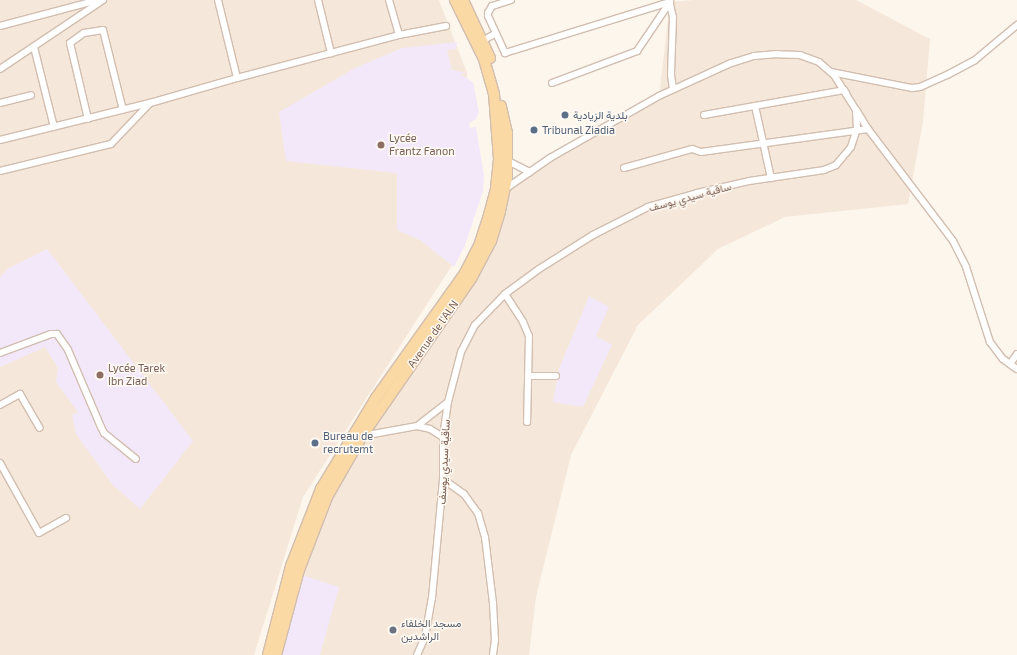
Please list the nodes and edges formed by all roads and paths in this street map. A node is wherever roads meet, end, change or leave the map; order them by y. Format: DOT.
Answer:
graph roads {
  1 [pos="98,0"];
  2 [pos="103,0"];
  3 [pos="218,0"];
  4 [pos="318,0"];
  5 [pos="390,0"];
  6 [pos="455,0"];
  7 [pos="464,0"];
  8 [pos="511,0"];
  9 [pos="670,1"];
  10 [pos="1017,25"];
  11 [pos="0,26"];
  12 [pos="446,26"];
  13 [pos="495,34"];
  14 [pos="399,35"];
  15 [pos="484,40"];
  16 [pos="34,47"];
  17 [pos="331,53"];
  18 [pos="0,69"];
  19 [pos="831,72"];
  20 [pos="237,78"];
  21 [pos="552,83"];
  22 [pos="673,89"];
  23 [pos="844,90"];
  24 [pos="31,95"];
  25 [pos="0,103"];
  26 [pos="150,103"];
  27 [pos="755,106"];
  28 [pos="123,110"];
  29 [pos="704,115"];
  30 [pos="88,118"];
  31 [pos="54,127"];
  32 [pos="857,129"];
  33 [pos="868,129"];
  34 [pos="0,140"];
  35 [pos="763,143"];
  36 [pos="504,160"];
  37 [pos="624,168"];
  38 [pos="0,171"];
  39 [pos="530,172"];
  40 [pos="771,178"];
  41 [pos="501,188"];
  42 [pos="505,294"];
  43 [pos="0,353"];
  44 [pos="1017,354"];
  45 [pos="1010,364"];
  46 [pos="1017,369"];
  47 [pos="529,376"];
  48 [pos="556,376"];
  49 [pos="448,402"];
  50 [pos="0,405"];
  51 [pos="527,422"];
  52 [pos="417,426"];
  53 [pos="40,428"];
  54 [pos="359,434"];
  55 [pos="443,437"];
  56 [pos="136,459"];
  57 [pos="0,463"];
  58 [pos="3,475"];
  59 [pos="443,479"];
  60 [pos="66,518"];
  61 [pos="268,655"];
  62 [pos="276,655"];
  63 [pos="417,655"];
  64 [pos="493,655"];
  1 -- 11 [label="street"];
  2 -- 16 [label="street"];
  3 -- 20 [label="street"];
  4 -- 17 [label="street"];
  5 -- 14 [label="street"];
  6 -- 36 [label="main road"];
  7 -- 15 [label="main road"];
  8 -- 13 [label="street"];
  9 -- 13 [label="street"];
  9 -- 21 [label="street"];
  9 -- 22 [label="street"];
  10 -- 19 [label="street"];
  12 -- 14 [label="street"];
  13 -- 15 [label="street"];
  14 -- 17 [label="street"];
  15 -- 36 [label="main road"];
  16 -- 18 [label="street"];
  16 -- 31 [label="street"];
  17 -- 20 [label="street"];
  19 -- 22 [label="street, ساقية سيدي يوسف"];
  19 -- 23 [label="street, ساقية سيدي يوسف"];
  20 -- 26 [label="street"];
  22 -- 39 [label="street, ساقية سيدي يوسف"];
  23 -- 27 [label="street"];
  23 -- 32 [label="street, ساقية سيدي يوسف"];
  23 -- 33 [label="street"];
  24 -- 25 [label="street"];
  26 -- 28 [label="street"];
  26 -- 38 [label="street"];
  27 -- 29 [label="street"];
  27 -- 35 [label="street"];
  28 -- 30 [label="street"];
  28 -- 30 [label="street"];
  30 -- 31 [label="street"];
  31 -- 34 [label="street"];
  32 -- 33 [label="street"];
  32 -- 35 [label="street"];
  32 -- 40 [label="street, ساقية سيدي يوسف"];
  33 -- 45 [label="street"];
  35 -- 37 [label="street"];
  35 -- 40 [label="street"];
  36 -- 39 [label="street"];
  36 -- 41 [label="main road"];
  39 -- 41 [label="street, ساقية سيدي يوسف"];
  40 -- 42 [label="street, ساقية سيدي يوسف"];
  41 -- 54 [label="main road"];
  42 -- 47 [label="street"];
  42 -- 49 [label="street, ساقية سيدي يوسف"];
  43 -- 56 [label="street"];
  44 -- 45 [label="street"];
  45 -- 46 [label="street"];
  47 -- 48 [label="street"];
  47 -- 51 [label="street"];
  49 -- 52 [label="street"];
  49 -- 55 [label="street, ساقية سيدي يوسف"];
  50 -- 53 [label="street"];
  52 -- 54 [label="street"];
  52 -- 55 [label="street"];
  54 -- 61 [label="main road"];
  54 -- 62 [label="main road"];
  55 -- 59 [label="street, ساقية سيدي يوسف"];
  57 -- 58 [label="street"];
  58 -- 60 [label="street"];
  59 -- 63 [label="street, ساقية سيدي يوسف"];
  59 -- 64 [label="street"];
}
